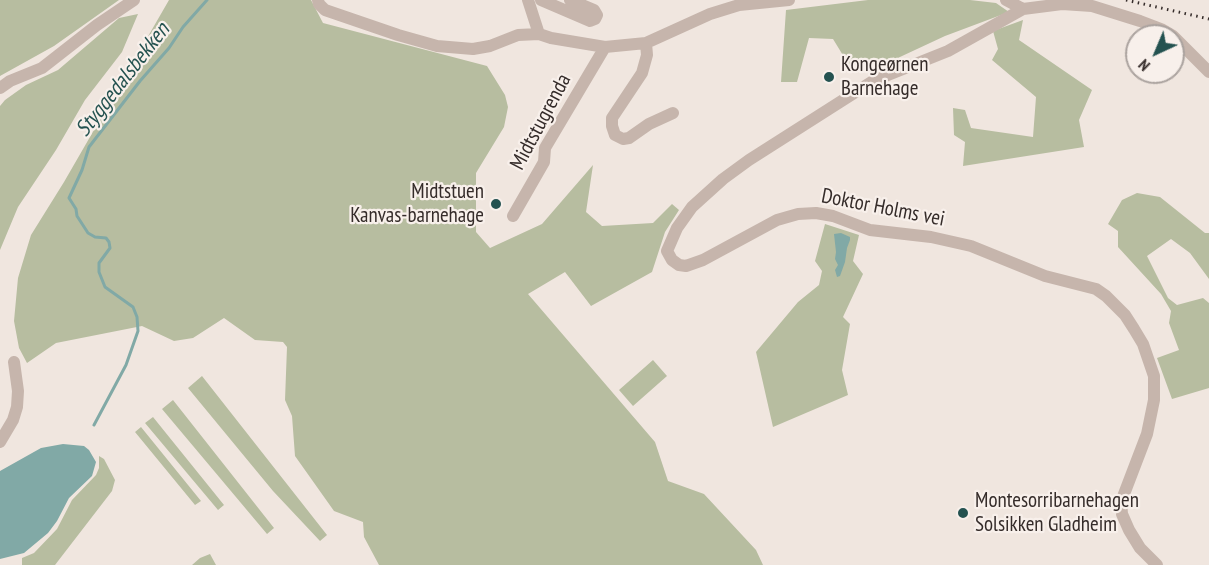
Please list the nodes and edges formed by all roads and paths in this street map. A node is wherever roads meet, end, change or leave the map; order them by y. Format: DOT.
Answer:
graph roads {
  1 [pos="134,0"];
  2 [pos="318,0"];
  3 [pos="570,0"];
  4 [pos="789,0"];
  5 [pos="1006,0"];
  6 [pos="534,1"];
  7 [pos="1023,9"];
  8 [pos="1147,24"];
  9 [pos="539,34"];
  10 [pos="646,43"];
  11 [pos="605,46"];
  12 [pos="1185,48"];
  13 [pos="1209,72"];
  14 [pos="0,88"];
  15 [pos="673,113"];
  16 [pos="513,216"];
  17 [pos="14,362"];
  18 [pos="0,442"];
  19 [pos="1157,565"];
  1 -- 14 [label="street"];
  2 -- 9 [label="street, Midtstugrenda"];
  3 -- 6 [label="street"];
  4 -- 10 [label="street, Midtstugrenda"];
  5 -- 7 [label="street"];
  6 -- 9 [label="street"];
  7 -- 8 [label="street, Doktor Holms vei"];
  7 -- 19 [label="street, Doktor Holms vei"];
  9 -- 11 [label="street, Midtstugrenda"];
  10 -- 11 [label="street, Midtstugrenda"];
  10 -- 15 [label="street"];
  11 -- 16 [label="street, Midtstugrenda"];
  12 -- 13 [label="street, Doktor Holms vei"];
  17 -- 18 [label="street"];
}
